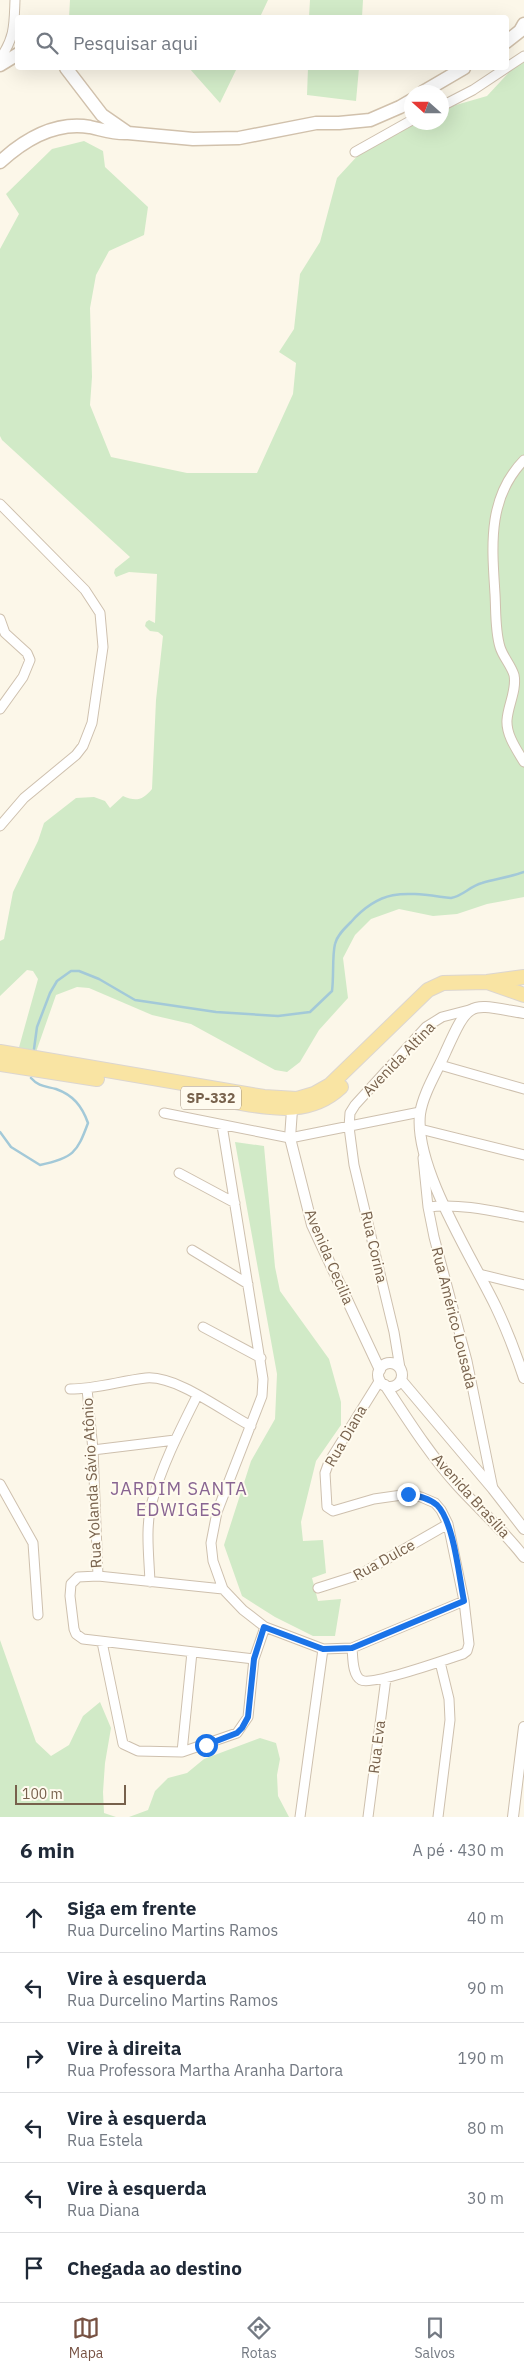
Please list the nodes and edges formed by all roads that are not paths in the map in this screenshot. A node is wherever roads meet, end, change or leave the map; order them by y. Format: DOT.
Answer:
graph roads {
  1 [pos="15,0"];
  2 [pos="16,15"];
  3 [pos="524,24"];
  4 [pos="15,30"];
  5 [pos="509,40"];
  6 [pos="15,56"];
  7 [pos="524,56"];
  8 [pos="0,59"];
  9 [pos="0,66"];
  10 [pos="509,66"];
  11 [pos="68,70"];
  12 [pos="461,70"];
  13 [pos="503,70"];
  14 [pos="435,85"];
  15 [pos="449,102"];
  16 [pos="404,105"];
  17 [pos="102,115"];
  18 [pos="404,124"];
  19 [pos="97,129"];
  20 [pos="128,133"];
  21 [pos="354,152"];
  22 [pos="0,162"];
  23 [pos="524,460"];
  24 [pos="0,504"];
  25 [pos="0,619"];
  26 [pos="3,634"];
  27 [pos="0,709"];
  28 [pos="524,762"];
  29 [pos="0,826"];
  30 [pos="524,977"];
  31 [pos="487,982"];
  32 [pos="524,995"];
  33 [pos="469,1010"];
  34 [pos="524,1013"];
  35 [pos="385,1032"];
  36 [pos="0,1052"];
  37 [pos="0,1064"];
  38 [pos="440,1065"];
  39 [pos="524,1089"];
  40 [pos="292,1110"];
  41 [pos="420,1112"];
  42 [pos="164,1113"];
  43 [pos="222,1125"];
  44 [pos="349,1127"];
  45 [pos="420,1129"];
  46 [pos="290,1138"];
  47 [pos="422,1146"];
  48 [pos="524,1155"];
  49 [pos="179,1172"];
  50 [pos="234,1203"];
  51 [pos="444,1205"];
  52 [pos="428,1207"];
  53 [pos="524,1217"];
  54 [pos="192,1250"];
  55 [pos="479,1274"];
  56 [pos="248,1284"];
  57 [pos="524,1285"];
  58 [pos="203,1327"];
  59 [pos="520,1355"];
  60 [pos="261,1358"];
  61 [pos="400,1368"];
  62 [pos="382,1378"];
  63 [pos="524,1378"];
  64 [pos="401,1380"];
  65 [pos="70,1389"];
  66 [pos="87,1389"];
  67 [pos="197,1396"];
  68 [pos="251,1426"];
  69 [pos="175,1440"];
  70 [pos="93,1450"];
  71 [pos="0,1484"];
  72 [pos="493,1488"];
  73 [pos="448,1524"];
  74 [pos="524,1529"];
  75 [pos="524,1557"];
  76 [pos="98,1576"];
  77 [pos="150,1582"];
  78 [pos="318,1588"];
  79 [pos="223,1589"];
  80 [pos="464,1601"];
  81 [pos="38,1615"];
  82 [pos="264,1627"];
  83 [pos="102,1642"];
  84 [pos="352,1648"];
  85 [pos="323,1649"];
  86 [pos="192,1652"];
  87 [pos="254,1659"];
  88 [pos="440,1662"];
  89 [pos="386,1678"];
  90 [pos="524,1727"];
  91 [pos="182,1752"];
  92 [pos="300,1817"];
  93 [pos="368,1817"];
  94 [pos="438,1817"];
  95 [pos="513,1817"];
  1 -- 2 [label="street"];
  3 -- 5 [label="main road"];
  4 -- 8 [label="street"];
  6 -- 9 [label="main road"];
  7 -- 10 [label="street"];
  11 -- 17 [label="main road"];
  12 -- 14 [label="main road"];
  13 -- 15 [label="street"];
  16 -- 20 [label="main road"];
  17 -- 19 [label="main road"];
  17 -- 20 [label="main road"];
  18 -- 21 [label="street"];
  19 -- 20 [label="main road"];
  19 -- 22 [label="main road"];
  23 -- 28 [label="street"];
  24 -- 29 [label="street"];
  25 -- 26 [label="street"];
  26 -- 27 [label="street"];
  30 -- 31 [label="main road, SP-332"];
  31 -- 32 [label="main road, SP-332"];
  31 -- 35 [label="main road, SP-332"];
  33 -- 34 [label="street"];
  33 -- 38 [label="street"];
  33 -- 44 [label="street, Avenida Altina"];
  35 -- 36 [label="main road, SP-332"];
  35 -- 40 [label="main road, SP-332"];
  37 -- 40 [label="main road, SP-332"];
  38 -- 39 [label="street"];
  38 -- 41 [label="street"];
  40 -- 46 [label="street, Avenida Cecilia"];
  41 -- 44 [label="street"];
  41 -- 45 [label="street"];
  42 -- 43 [label="street"];
  43 -- 46 [label="street"];
  43 -- 50 [label="street"];
  44 -- 46 [label="street"];
  44 -- 61 [label="street, Rua Corina"];
  45 -- 47 [label="street"];
  45 -- 48 [label="street"];
  46 -- 62 [label="street, Avenida Cecilia"];
  47 -- 51 [label="street"];
  47 -- 52 [label="street, Rua Américo Lousada"];
  49 -- 50 [label="street"];
  50 -- 56 [label="street"];
  51 -- 52 [label="street"];
  51 -- 53 [label="street"];
  51 -- 55 [label="street"];
  52 -- 72 [label="street, Rua Américo Lousada"];
  54 -- 56 [label="street"];
  55 -- 57 [label="street"];
  55 -- 59 [label="street"];
  56 -- 60 [label="street"];
  58 -- 60 [label="street"];
  59 -- 63 [label="street"];
  60 -- 68 [label="street"];
  61 -- 62 [label="street"];
  61 -- 64 [label="street"];
  62 -- 64 [label="street"];
  62 -- 73 [label="street, Rua Diana"];
  62 -- 75 [label="street, Avenida Brasília"];
  64 -- 72 [label="street, Avenida Brasília"];
  65 -- 66 [label="street"];
  66 -- 67 [label="street"];
  66 -- 70 [label="street, Rua Yolanda Sávio Atônio"];
  67 -- 68 [label="street"];
  67 -- 69 [label="street"];
  68 -- 79 [label="street"];
  69 -- 70 [label="street"];
  69 -- 77 [label="street"];
  70 -- 76 [label="street, Rua Yolanda Sávio Atônio"];
  71 -- 81 [label="street"];
  72 -- 74 [label="street, Avenida Brasília"];
  73 -- 78 [label="street, Rua Dulce"];
  73 -- 80 [label="street"];
  76 -- 77 [label="street"];
  76 -- 83 [label="street"];
  77 -- 79 [label="street"];
  79 -- 82 [label="street"];
  80 -- 84 [label="street"];
  80 -- 88 [label="street"];
  82 -- 85 [label="street"];
  82 -- 87 [label="street"];
  83 -- 86 [label="street"];
  83 -- 91 [label="street"];
  84 -- 85 [label="street"];
  84 -- 89 [label="street"];
  85 -- 92 [label="street"];
  86 -- 87 [label="street"];
  86 -- 91 [label="street"];
  87 -- 91 [label="street"];
  88 -- 89 [label="street"];
  88 -- 94 [label="street"];
  89 -- 93 [label="street, Rua Eva"];
  90 -- 95 [label="street"];
}
